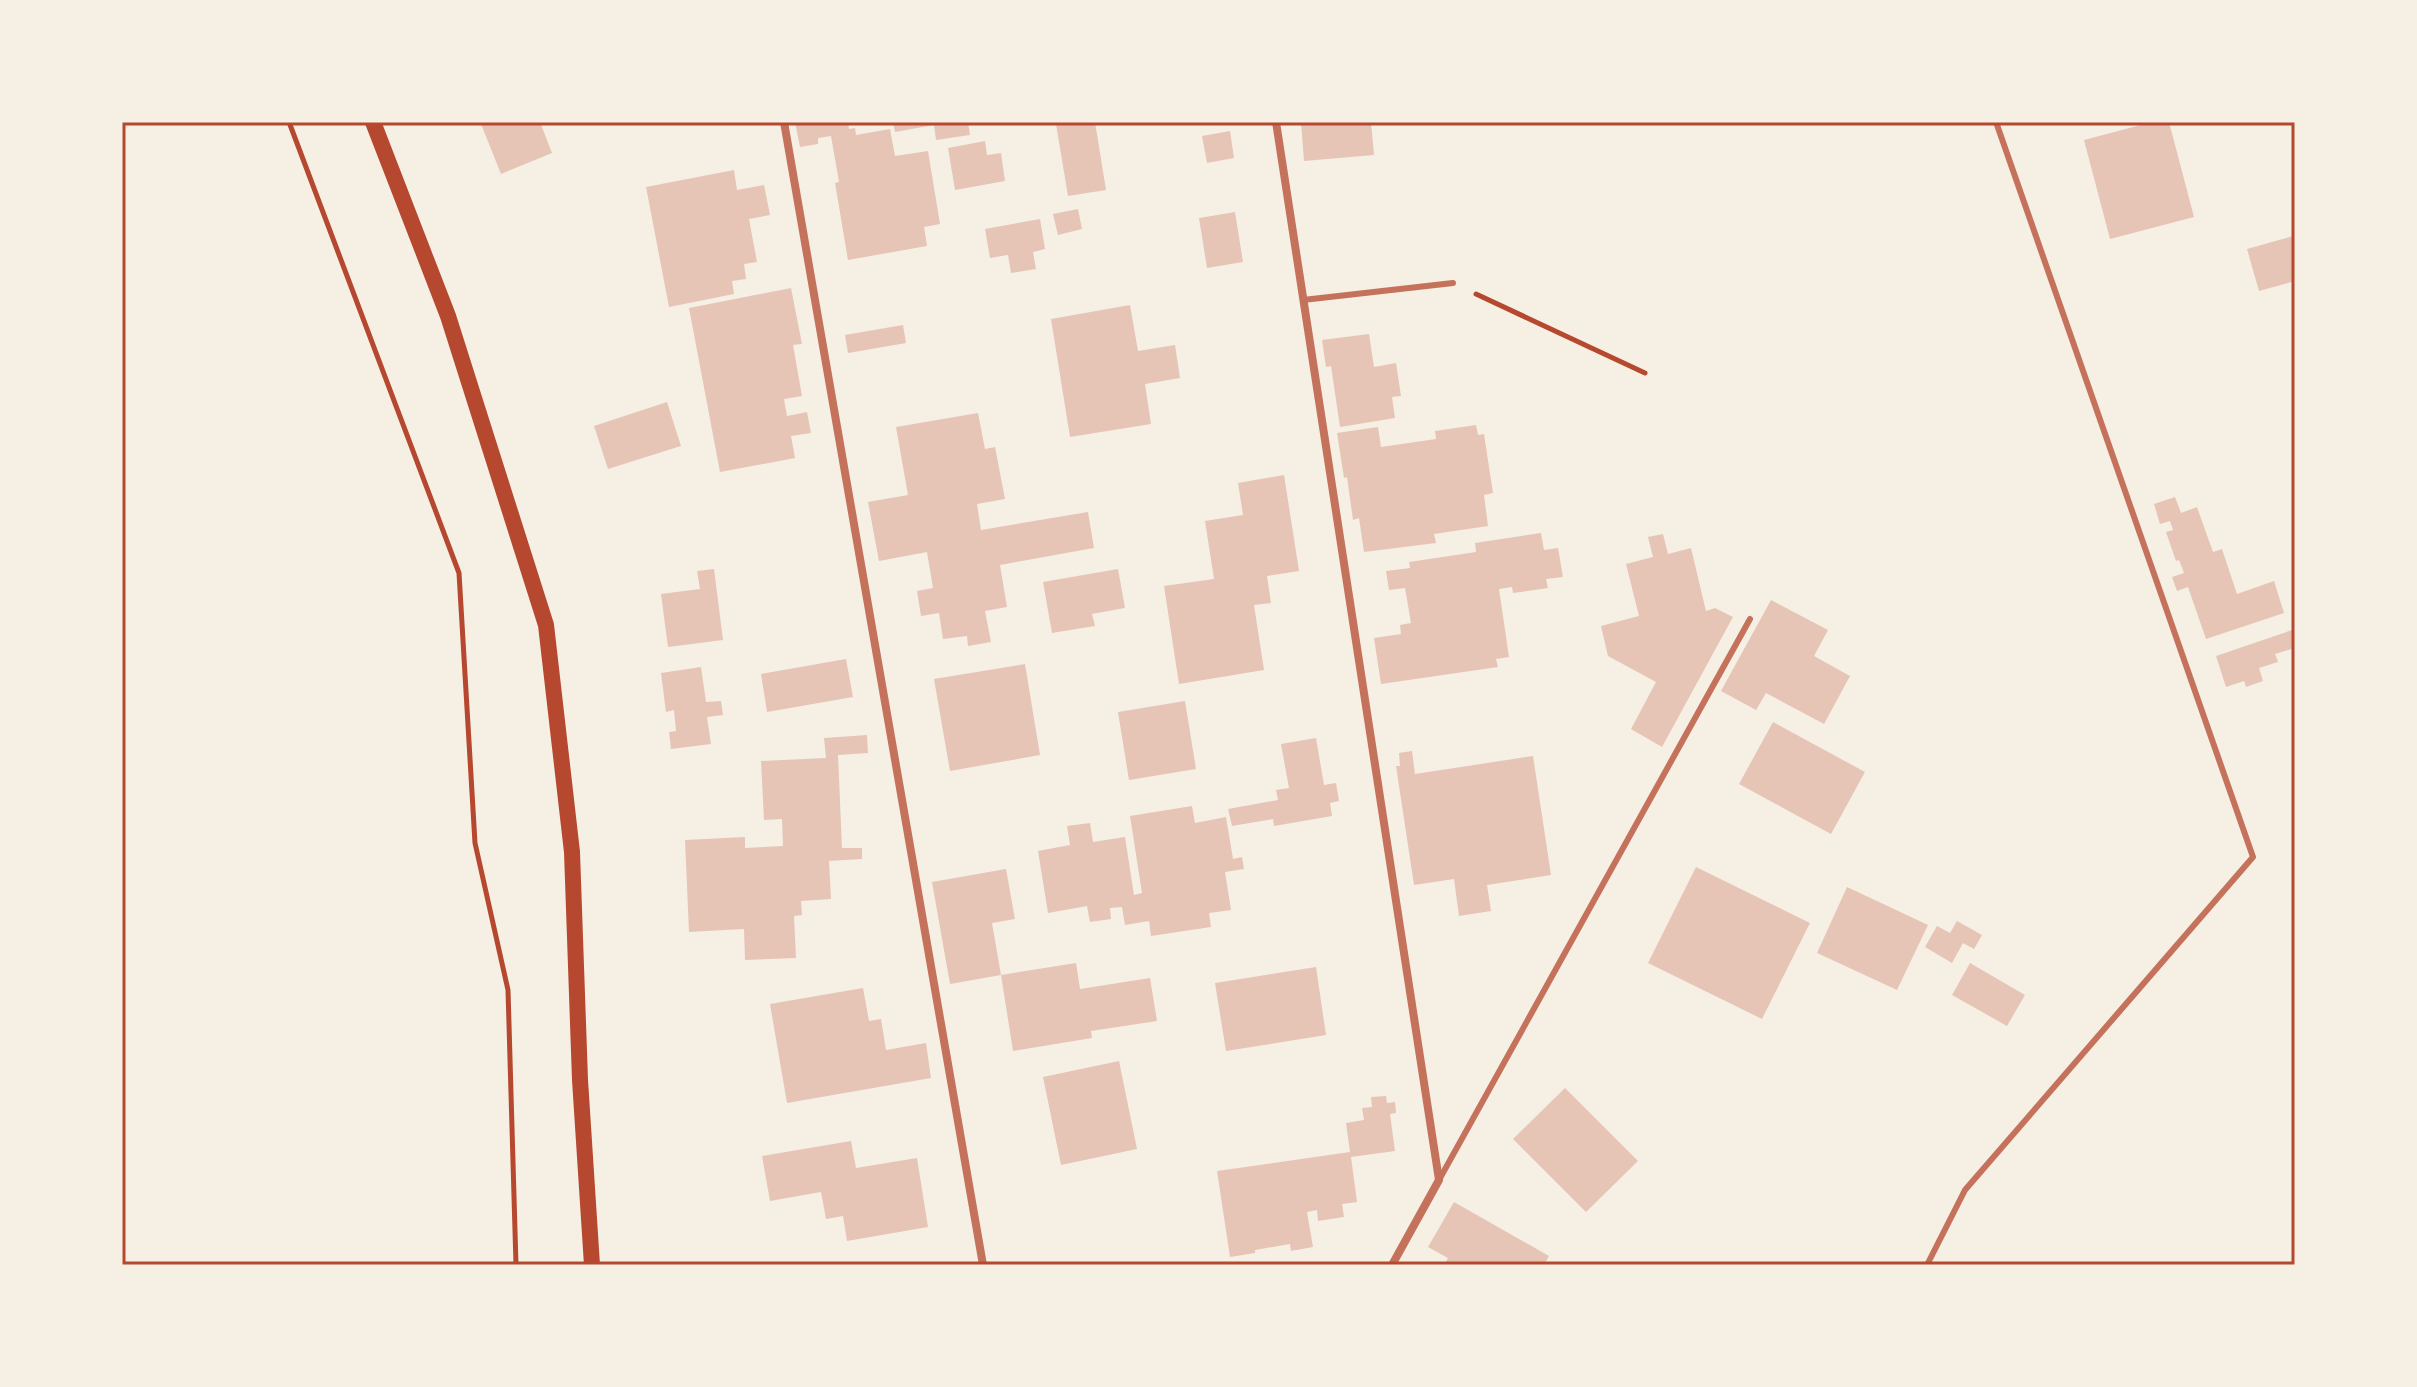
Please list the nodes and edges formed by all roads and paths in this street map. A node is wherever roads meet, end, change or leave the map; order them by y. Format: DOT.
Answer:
graph roads {
  1 [pos="289,122"];
  2 [pos="373,122"];
  3 [pos="784,122"];
  4 [pos="1276,122"];
  5 [pos="1996,122"];
  6 [pos="1453,283"];
  7 [pos="1303,300"];
  8 [pos="1645,373"];
  9 [pos="1750,619"];
  10 [pos="1439,1180"];
  11 [pos="516,1265"];
  12 [pos="592,1265"];
  13 [pos="983,1265"];
  14 [pos="1392,1265"];
  15 [pos="1927,1265"];
  1 -- 11 [label="path"];
  2 -- 12 [label="main road"];
  3 -- 13 [label="street"];
  4 -- 7 [label="street"];
  5 -- 15 [label="lane"];
  6 -- 7 [label="lane"];
  6 -- 8 [label="path"];
  7 -- 10 [label="street"];
  9 -- 10 [label="lane"];
  10 -- 14 [label="street"];
}
